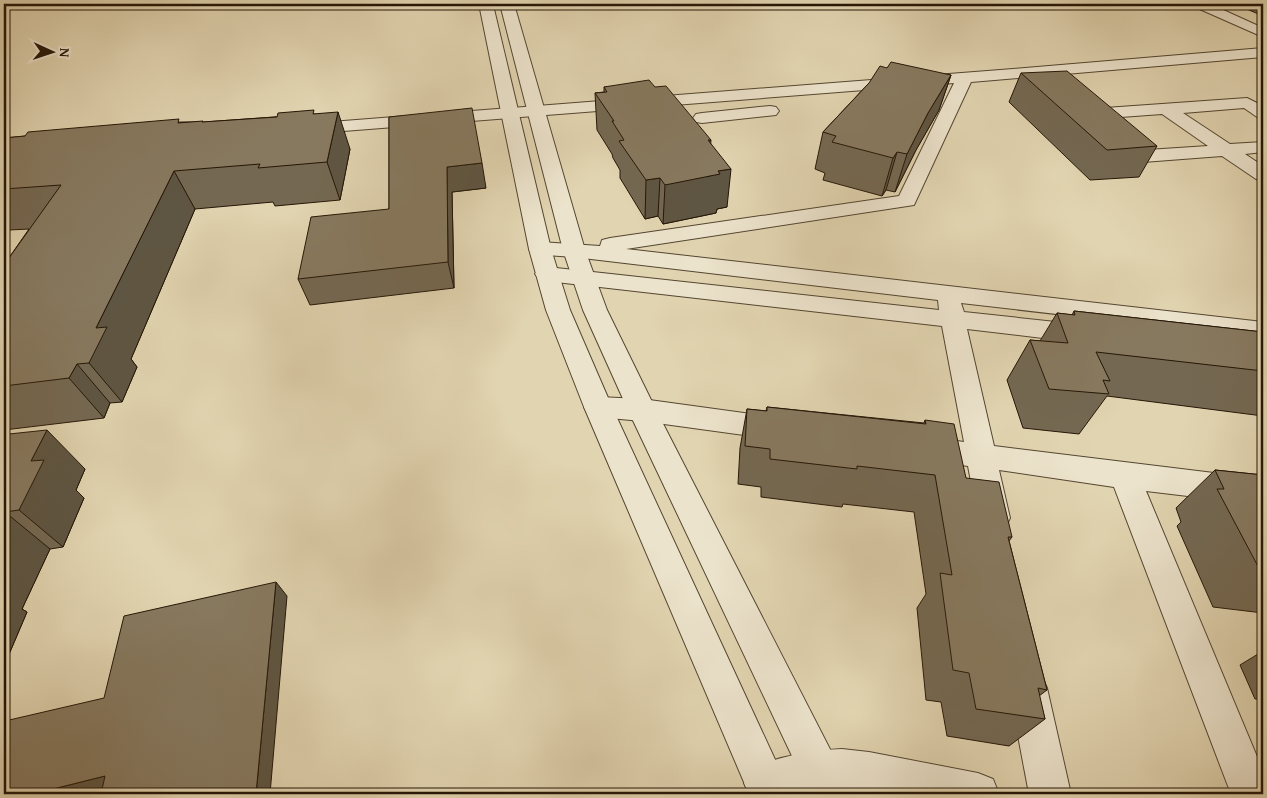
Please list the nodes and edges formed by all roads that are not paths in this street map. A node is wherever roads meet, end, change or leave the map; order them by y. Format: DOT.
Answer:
graph roads {
  1 [pos="493,4"];
  2 [pos="1200,4"];
  3 [pos="1263,16"];
  4 [pos="1235,20"];
  5 [pos="1263,33"];
  6 [pos="1263,52"];
  7 [pos="965,78"];
  8 [pos="825,88"];
  9 [pos="815,106"];
  10 [pos="786,109"];
  11 [pos="1166,109"];
  12 [pos="536,110"];
  13 [pos="509,112"];
  14 [pos="1263,113"];
  15 [pos="702,118"];
  16 [pos="291,131"];
  17 [pos="1263,147"];
  18 [pos="1225,150"];
  19 [pos="1263,175"];
  20 [pos="574,250"];
  21 [pos="543,261"];
  22 [pos="583,278"];
  23 [pos="950,306"];
  24 [pos="1263,330"];
  25 [pos="1108,337"];
  26 [pos="598,407"];
  27 [pos="642,410"];
  28 [pos="807,432"];
  29 [pos="894,444"];
  30 [pos="981,456"];
  31 [pos="1125,476"];
  32 [pos="1263,492"];
  33 [pos="999,543"];
  34 [pos="1022,659"];
  35 [pos="826,782"];
  36 [pos="768,788"];
  37 [pos="978,794"];
  38 [pos="1050,794"];
  39 [pos="1252,794"];
  1 -- 12 [label="street"];
  1 -- 13 [label="street"];
  2 -- 4 [label="street"];
  3 -- 4 [label="street"];
  4 -- 5 [label="street"];
  6 -- 7 [label="street"];
  7 -- 8 [label="street"];
  7 -- 20 [label="street"];
  8 -- 9 [label="street"];
  8 -- 12 [label="street"];
  10 -- 15 [label="street"];
  11 -- 14 [label="street"];
  11 -- 18 [label="street"];
  11 -- 18 [label="street"];
  12 -- 13 [label="street"];
  12 -- 20 [label="street"];
  13 -- 16 [label="street"];
  13 -- 21 [label="street"];
  17 -- 18 [label="street"];
  18 -- 19 [label="street"];
  20 -- 21 [label="street"];
  20 -- 22 [label="street"];
  20 -- 23 [label="street"];
  21 -- 22 [label="street"];
  21 -- 26 [label="street"];
  22 -- 23 [label="street"];
  22 -- 27 [label="street"];
  23 -- 24 [label="street"];
  23 -- 25 [label="street"];
  23 -- 30 [label="street"];
  26 -- 27 [label="street"];
  26 -- 36 [label="street"];
  27 -- 28 [label="street"];
  27 -- 35 [label="street"];
  29 -- 30 [label="street"];
  30 -- 31 [label="street"];
  30 -- 33 [label="street"];
  31 -- 32 [label="street"];
  31 -- 39 [label="street"];
  34 -- 38 [label="street"];
  35 -- 36 [label="street"];
  35 -- 37 [label="street"];
}
